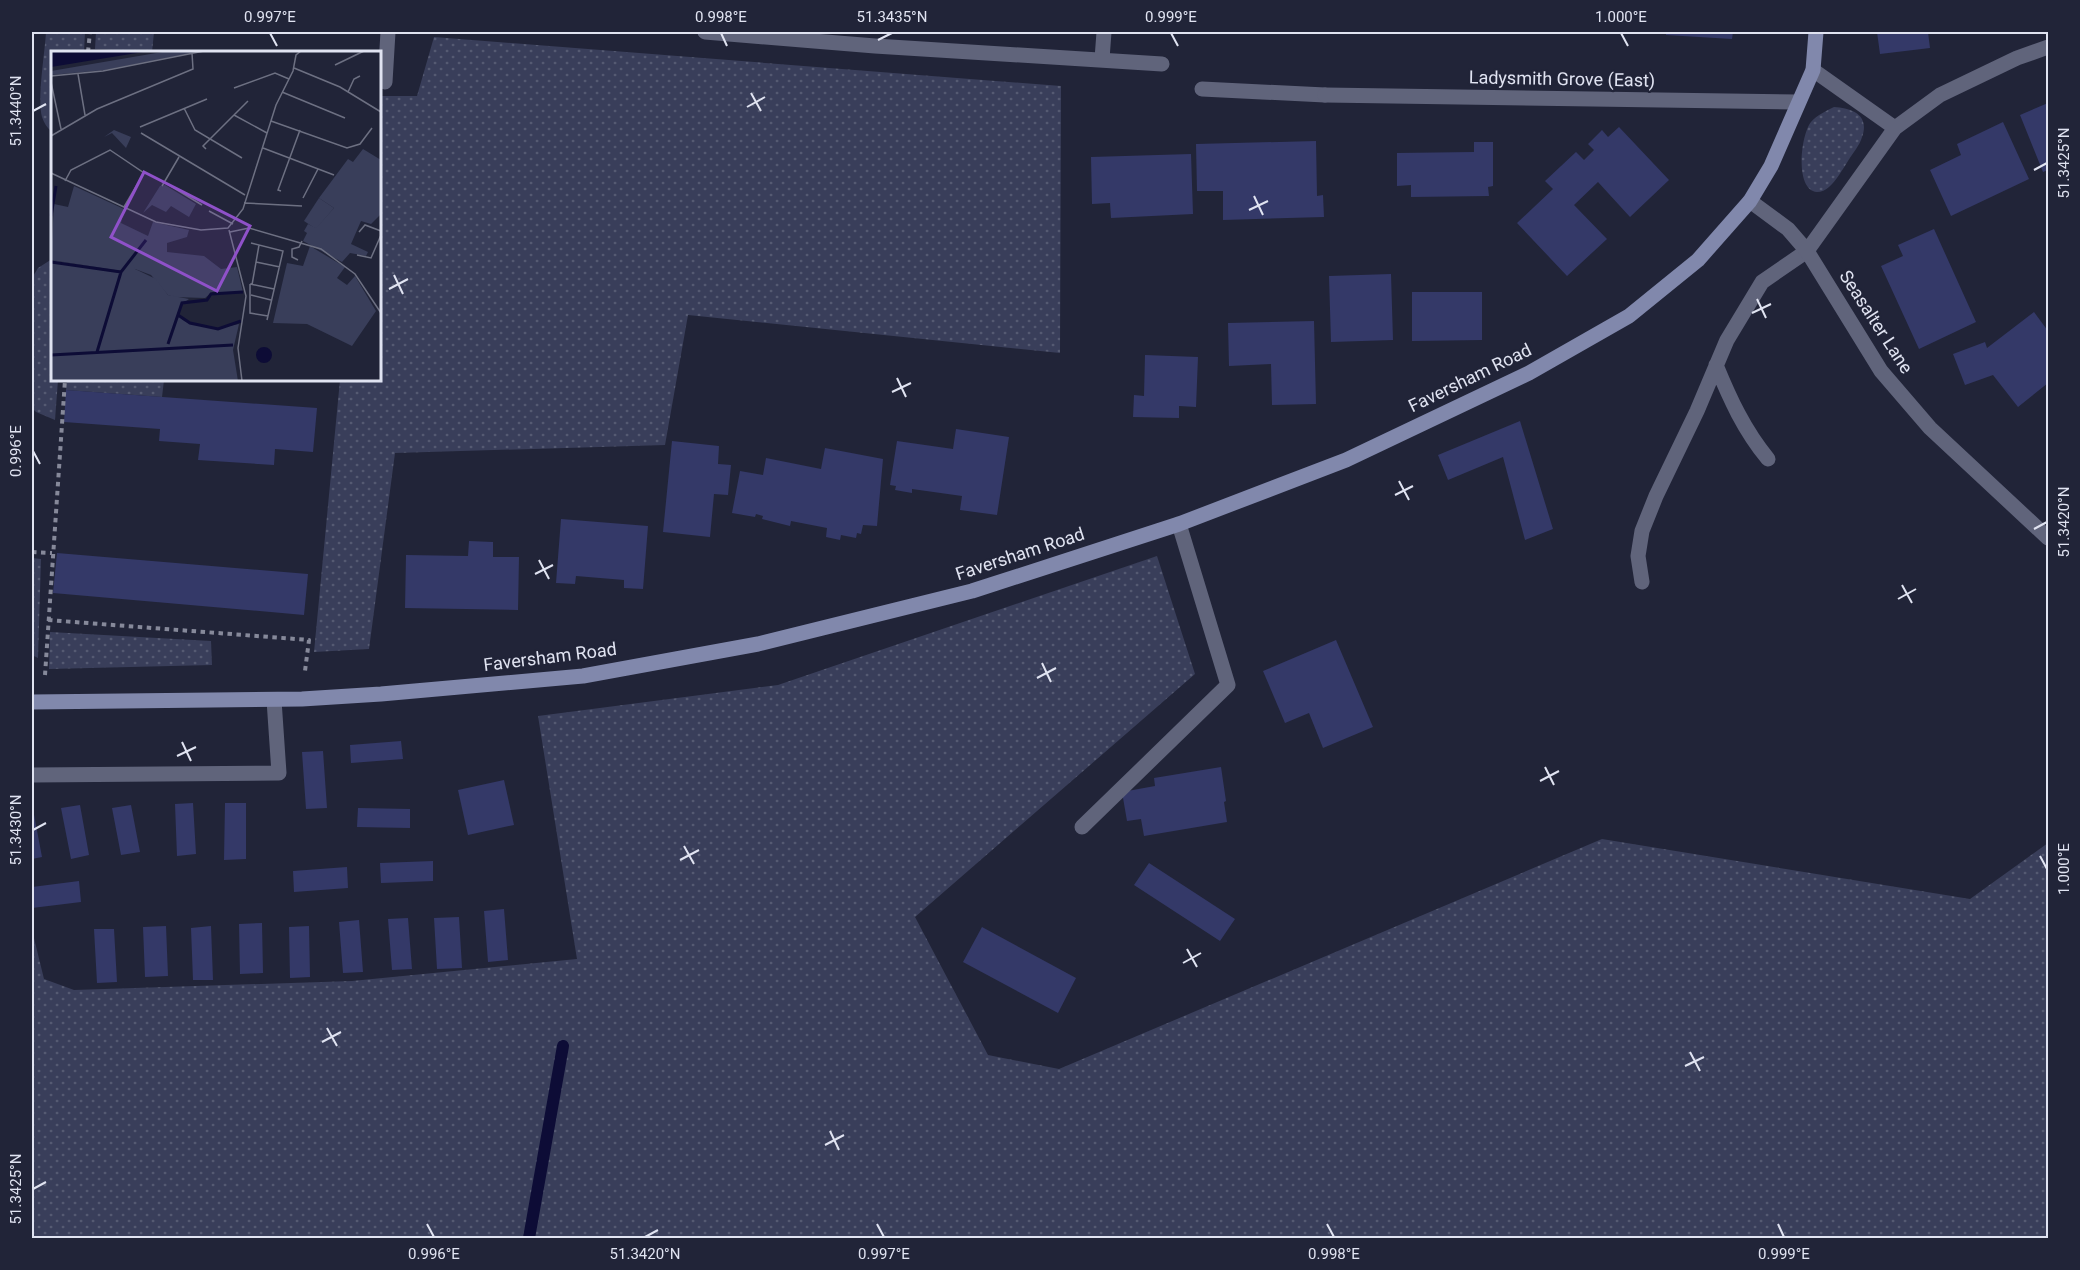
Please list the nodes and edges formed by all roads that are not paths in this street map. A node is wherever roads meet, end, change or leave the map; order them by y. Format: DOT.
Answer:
graph roads {
  1 [pos="388,32"];
  2 [pos="705,32"];
  3 [pos="1104,32"];
  4 [pos="1816,32"];
  5 [pos="876,39"];
  6 [pos="2049,47"];
  7 [pos="1102,60"];
  8 [pos="1162,64"];
  9 [pos="1813,70"];
  10 [pos="385,82"];
  11 [pos="1202,89"];
  12 [pos="1798,102"];
  13 [pos="1895,128"];
  14 [pos="1750,201"];
  15 [pos="1807,251"];
  16 [pos="1716,365"];
  17 [pos="1768,459"];
  18 [pos="1179,524"];
  19 [pos="2049,538"];
  20 [pos="1642,582"];
  21 [pos="274,700"];
  22 [pos="38,702"];
  23 [pos="32,775"];
  24 [pos="1082,827"];
  1 -- 10 [label="street"];
  2 -- 5 [label="street"];
  3 -- 7 [label="street"];
  4 -- 9 [label="street, Faversham Road"];
  5 -- 7 [label="street"];
  6 -- 13 [label="street"];
  7 -- 8 [label="street"];
  9 -- 12 [label="street, Faversham Road"];
  9 -- 13 [label="street"];
  11 -- 12 [label="street, Ladysmith Grove (East)"];
  12 -- 14 [label="street, Faversham Road"];
  13 -- 15 [label="street"];
  14 -- 15 [label="street, Seasalter Lane"];
  14 -- 18 [label="street, Faversham Road"];
  15 -- 16 [label="street"];
  15 -- 19 [label="street, Seasalter Lane"];
  16 -- 17 [label="street"];
  16 -- 20 [label="street"];
  18 -- 21 [label="street, Faversham Road"];
  18 -- 24 [label="street"];
  21 -- 22 [label="street, Faversham Road"];
  21 -- 23 [label="street"];
}
